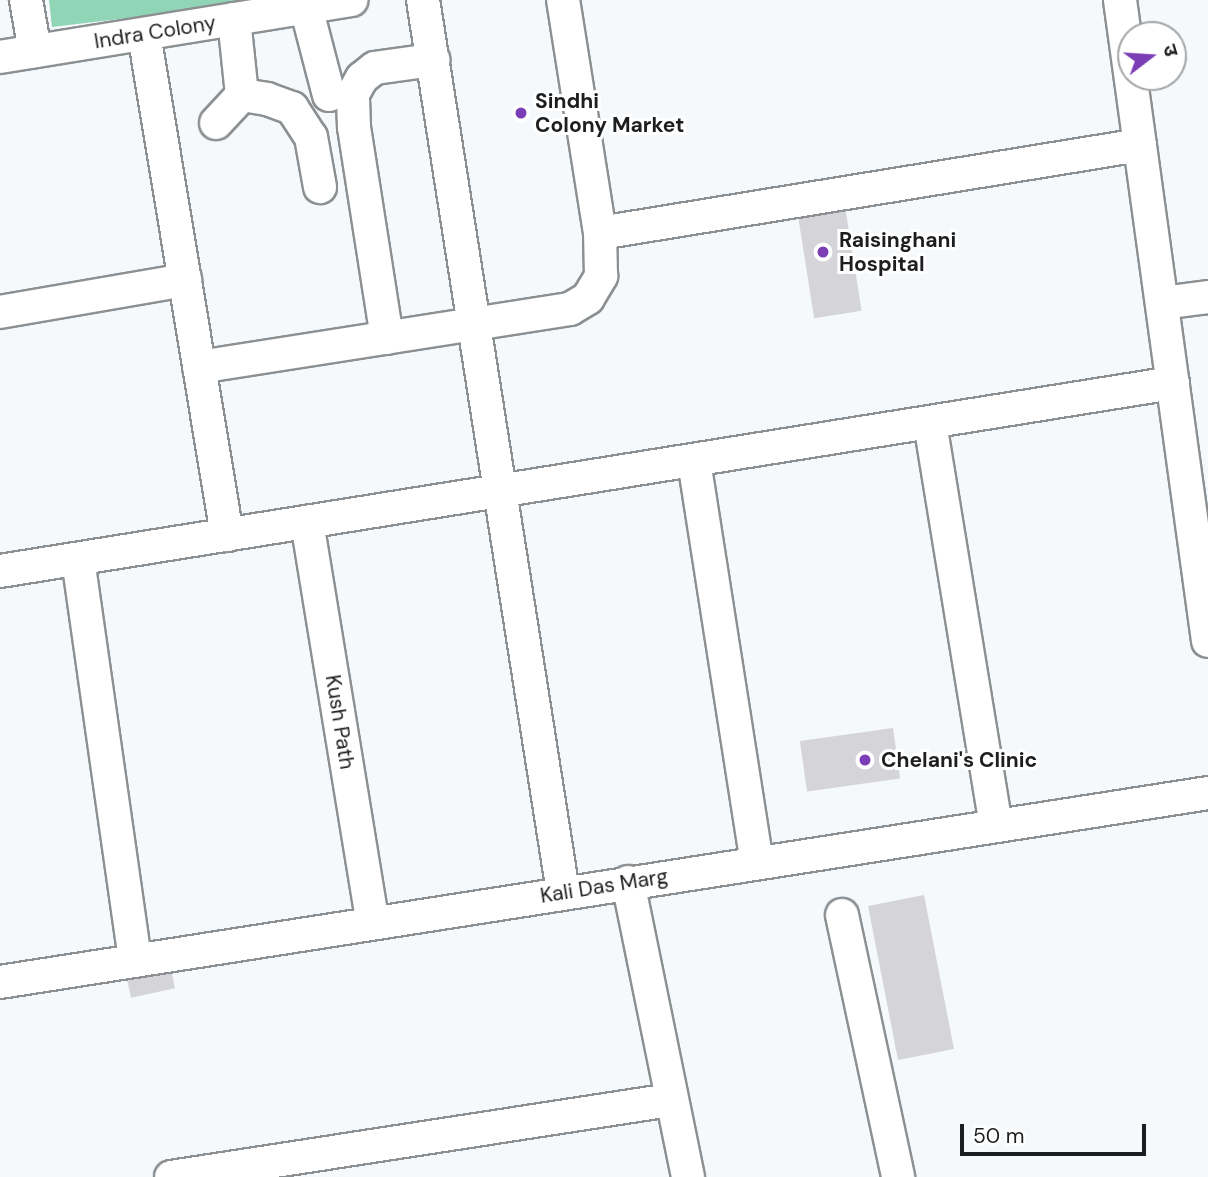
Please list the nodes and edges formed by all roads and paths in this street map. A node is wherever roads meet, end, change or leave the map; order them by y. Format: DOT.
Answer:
graph roads {
  1 [pos="26,0"];
  2 [pos="351,0"];
  3 [pos="424,0"];
  4 [pos="564,0"];
  5 [pos="1120,0"];
  6 [pos="306,7"];
  7 [pos="233,19"];
  8 [pos="144,34"];
  9 [pos="35,51"];
  10 [pos="0,57"];
  11 [pos="433,60"];
  12 [pos="242,95"];
  13 [pos="328,95"];
  14 [pos="216,123"];
  15 [pos="1140,145"];
  16 [pos="320,187"];
  17 [pos="600,233"];
  18 [pos="185,281"];
  19 [pos="1208,297"];
  20 [pos="1162,303"];
  21 [pos="0,312"];
  22 [pos="475,325"];
  23 [pos="387,338"];
  24 [pos="199,367"];
  25 [pos="1173,383"];
  26 [pos="930,423"];
  27 [pos="694,461"];
  28 [pos="500,492"];
  29 [pos="307,522"];
  30 [pos="227,535"];
  31 [pos="78,559"];
  32 [pos="0,571"];
  33 [pos="1208,641"];
  34 [pos="1208,793"];
  35 [pos="996,825"];
  36 [pos="757,862"];
  37 [pos="628,881"];
  38 [pos="563,892"];
  39 [pos="842,915"];
  40 [pos="373,923"];
  41 [pos="135,960"];
  42 [pos="0,982"];
  43 [pos="670,1100"];
  44 [pos="171,1177"];
  45 [pos="688,1177"];
  46 [pos="898,1177"];
  1 -- 9 [label="street"];
  2 -- 6 [label="street, Indra Colony"];
  3 -- 11 [label="street"];
  4 -- 17 [label="street"];
  5 -- 15 [label="street"];
  6 -- 7 [label="street, Indra Colony"];
  6 -- 13 [label="street"];
  7 -- 8 [label="street, Indra Colony"];
  7 -- 12 [label="street"];
  8 -- 9 [label="street, Indra Colony"];
  8 -- 18 [label="street"];
  9 -- 10 [label="street, Indra Colony"];
  11 -- 22 [label="street"];
  11 -- 23 [label="street"];
  12 -- 14 [label="street"];
  12 -- 16 [label="street"];
  15 -- 17 [label="street"];
  15 -- 20 [label="street"];
  17 -- 22 [label="street"];
  18 -- 21 [label="street"];
  18 -- 24 [label="street"];
  19 -- 20 [label="street"];
  20 -- 25 [label="street"];
  22 -- 23 [label="street"];
  22 -- 28 [label="street"];
  23 -- 24 [label="street"];
  24 -- 30 [label="street"];
  25 -- 26 [label="street"];
  25 -- 33 [label="street"];
  26 -- 27 [label="street"];
  26 -- 35 [label="street"];
  27 -- 28 [label="street"];
  27 -- 36 [label="street"];
  28 -- 29 [label="street"];
  28 -- 38 [label="street"];
  29 -- 30 [label="street"];
  29 -- 40 [label="street, Kush Path"];
  30 -- 31 [label="street"];
  31 -- 32 [label="street"];
  31 -- 41 [label="street"];
  34 -- 35 [label="street, Kali Das Marg"];
  35 -- 36 [label="street, Kali Das Marg"];
  36 -- 37 [label="street, Kali Das Marg"];
  37 -- 38 [label="street, Kali Das Marg"];
  37 -- 43 [label="street"];
  38 -- 40 [label="street, Kali Das Marg"];
  39 -- 46 [label="street"];
  40 -- 41 [label="street, Kali Das Marg"];
  41 -- 42 [label="street, Kali Das Marg"];
  43 -- 44 [label="street"];
  43 -- 45 [label="street"];
}
